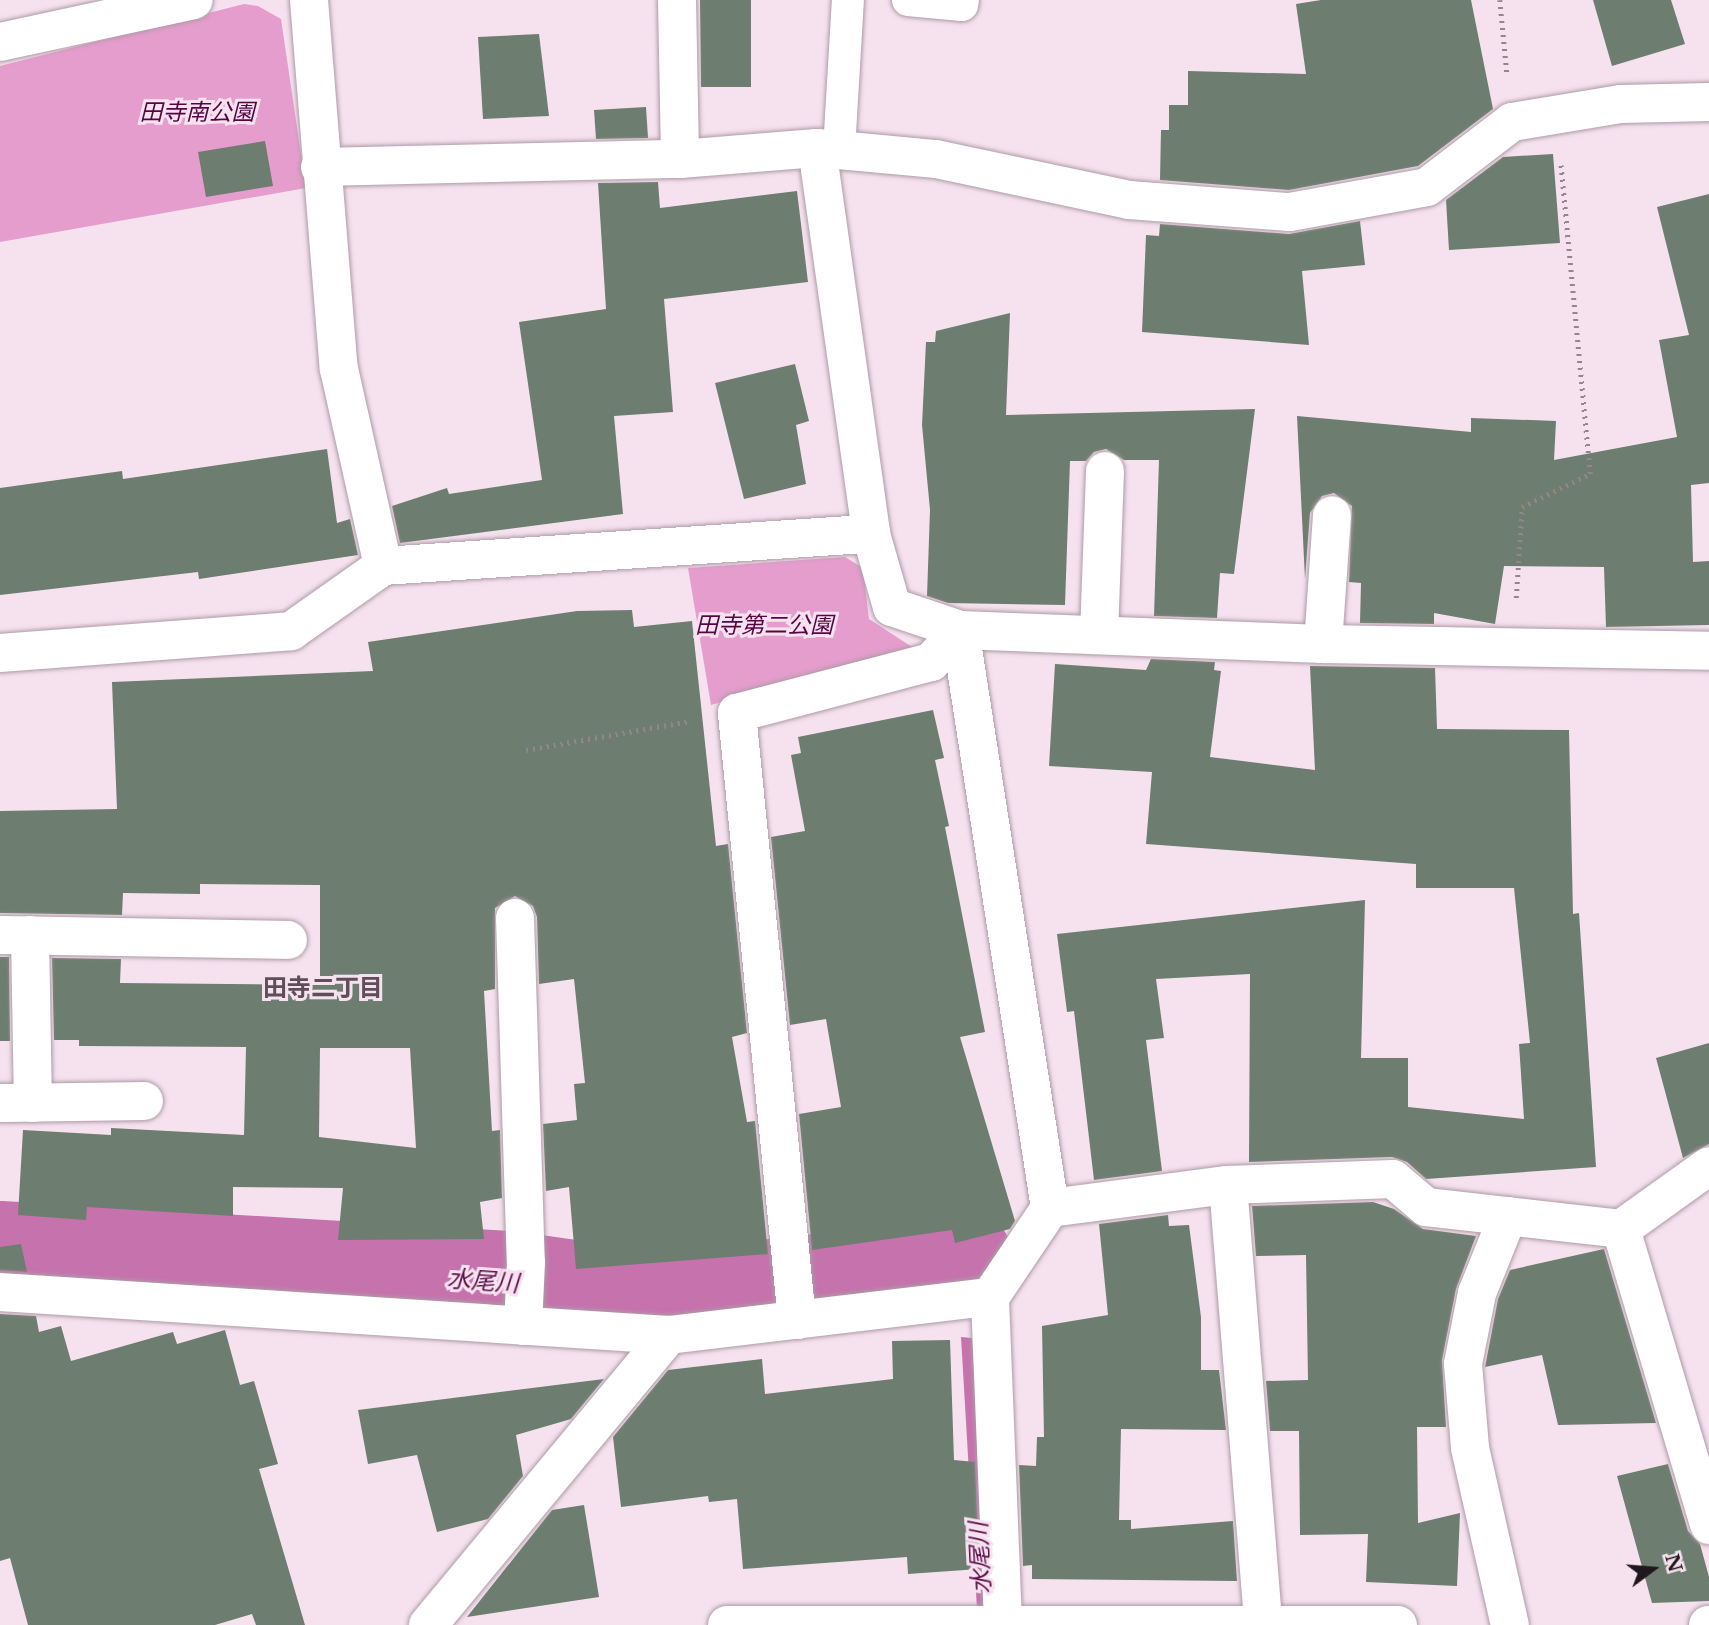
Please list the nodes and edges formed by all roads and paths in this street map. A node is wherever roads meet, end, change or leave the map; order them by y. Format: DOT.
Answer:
graph roads {
  1 [pos="194,0"];
  2 [pos="309,0"];
  3 [pos="677,0"];
  4 [pos="848,0"];
  5 [pos="908,0"];
  6 [pos="962,0"];
  7 [pos="1500,0"];
  8 [pos="0,42"];
  9 [pos="1709,102"];
  10 [pos="1557,115"];
  11 [pos="1511,122"];
  12 [pos="828,149"];
  13 [pos="680,159"];
  14 [pos="320,167"];
  15 [pos="1105,471"];
  16 [pos="1332,515"];
  17 [pos="871,534"];
  18 [pos="383,566"];
  19 [pos="961,630"];
  20 [pos="1100,635"];
  21 [pos="1323,644"];
  22 [pos="1513,648"];
  23 [pos="1709,651"];
  24 [pos="0,653"];
  25 [pos="737,713"];
  26 [pos="526,750"];
  27 [pos="515,918"];
  28 [pos="15,935"];
  29 [pos="288,940"];
  30 [pos="144,1101"];
  31 [pos="17,1103"];
  32 [pos="1709,1166"];
  33 [pos="1228,1185"];
  34 [pos="1050,1208"];
  35 [pos="1508,1216"];
  36 [pos="1621,1229"];
  37 [pos="0,1292"];
  38 [pos="990,1297"];
  39 [pos="797,1320"];
  40 [pos="523,1326"];
  41 [pos="669,1335"];
  42 [pos="1709,1525"];
  43 [pos="1003,1623"];
  44 [pos="809,1624"];
  45 [pos="1263,1624"];
  46 [pos="428,1625"];
  47 [pos="727,1625"];
  48 [pos="1313,1625"];
  49 [pos="1398,1625"];
  50 [pos="1510,1625"];
  1 -- 8 [label="street"];
  2 -- 14 [label="street"];
  3 -- 13 [label="street"];
  4 -- 12 [label="lane"];
  5 -- 6 [label="lane"];
  7 -- 11 [label="path"];
  9 -- 10 [label="street"];
  10 -- 11 [label="street"];
  10 -- 22 [label="path"];
  11 -- 12 [label="street"];
  12 -- 13 [label="street"];
  12 -- 17 [label="street"];
  13 -- 14 [label="street"];
  14 -- 18 [label="street"];
  15 -- 20 [label="street"];
  16 -- 21 [label="street"];
  17 -- 18 [label="street"];
  17 -- 19 [label="street"];
  18 -- 24 [label="street"];
  19 -- 20 [label="street"];
  19 -- 25 [label="street"];
  19 -- 34 [label="street"];
  20 -- 21 [label="street"];
  21 -- 22 [label="street"];
  22 -- 23 [label="street"];
  25 -- 26 [label="path"];
  25 -- 39 [label="street"];
  27 -- 40 [label="street"];
  28 -- 29 [label="street"];
  28 -- 31 [label="street"];
  30 -- 31 [label="street"];
  32 -- 36 [label="street"];
  33 -- 34 [label="street"];
  33 -- 35 [label="street"];
  33 -- 45 [label="street"];
  34 -- 38 [label="street"];
  35 -- 36 [label="street"];
  35 -- 50 [label="street"];
  36 -- 42 [label="street"];
  37 -- 40 [label="street"];
  38 -- 39 [label="street"];
  38 -- 43 [label="street"];
  39 -- 41 [label="street"];
  40 -- 41 [label="street"];
  41 -- 46 [label="street"];
  43 -- 44 [label="street"];
  43 -- 45 [label="street"];
  44 -- 47 [label="street"];
  45 -- 48 [label="street"];
  48 -- 49 [label="street"];
}
